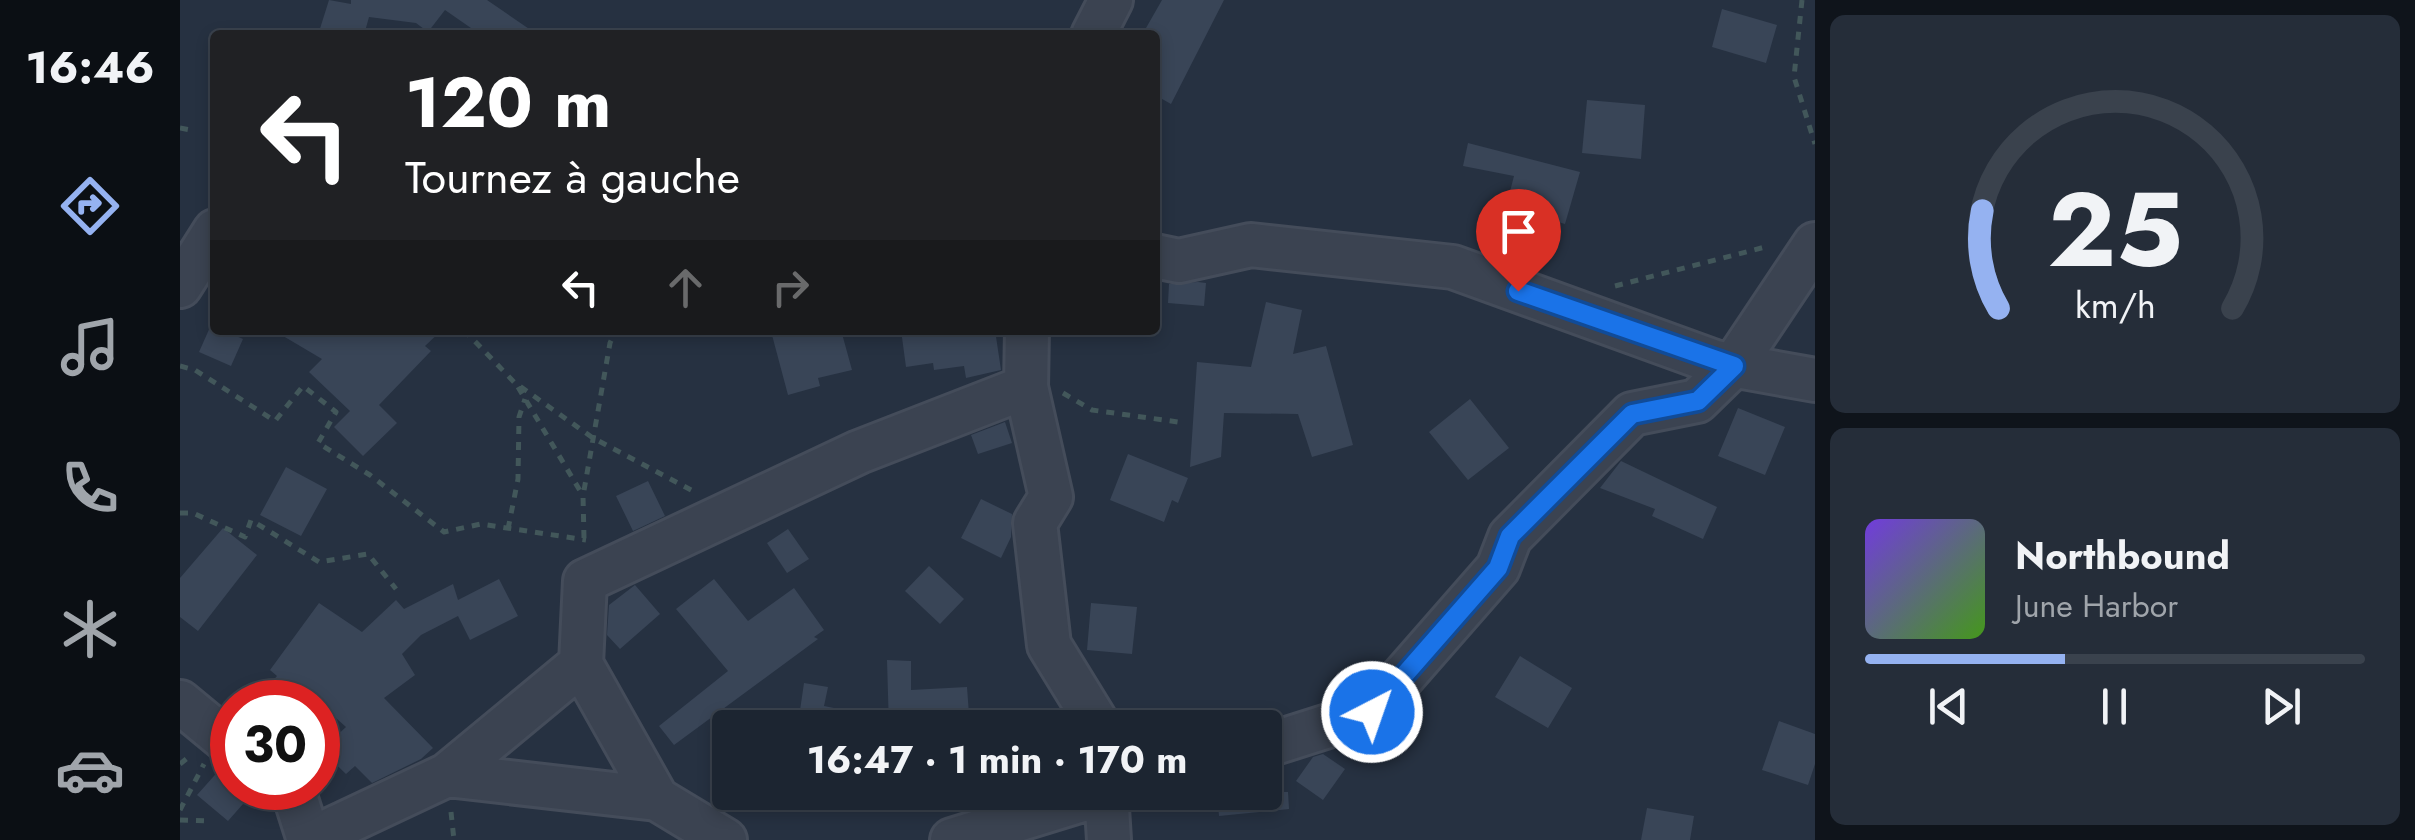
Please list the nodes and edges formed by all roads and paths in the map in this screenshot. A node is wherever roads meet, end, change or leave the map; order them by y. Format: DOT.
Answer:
graph roads {
  1 [pos="1111,0"];
  2 [pos="1802,0"];
  3 [pos="1096,30"];
  4 [pos="180,128"];
  5 [pos="191,130"];
  6 [pos="1815,144"];
  7 [pos="210,240"];
  8 [pos="1796,244"];
  9 [pos="1160,257"];
  10 [pos="180,286"];
  11 [pos="1608,288"];
  12 [pos="469,335"];
  13 [pos="614,335"];
  14 [pos="1026,363"];
  15 [pos="180,366"];
  16 [pos="1734,366"];
  17 [pos="1815,380"];
  18 [pos="514,382"];
  19 [pos="525,399"];
  20 [pos="1178,422"];
  21 [pos="593,438"];
  22 [pos="583,496"];
  23 [pos="180,514"];
  24 [pos="722,518"];
  25 [pos="508,528"];
  26 [pos="584,539"];
  27 [pos="642,555"];
  28 [pos="585,581"];
  29 [pos="396,590"];
  30 [pos="581,664"];
  31 [pos="180,702"];
  32 [pos="1093,710"];
  33 [pos="210,727"];
  34 [pos="1282,741"];
  35 [pos="447,775"];
  36 [pos="657,799"];
  37 [pos="299,810"];
  38 [pos="1050,810"];
  39 [pos="1107,810"];
  40 [pos="180,820"];
  41 [pos="210,821"];
  42 [pos="725,840"];
  43 [pos="952,840"];
  44 [pos="1109,840"];
  1 -- 3 [label="street"];
  2 -- 6 [label="path"];
  4 -- 5 [label="path"];
  7 -- 10 [label="street"];
  8 -- 11 [label="path"];
  8 -- 16 [label="street"];
  9 -- 16 [label="street"];
  12 -- 18 [label="path"];
  13 -- 21 [label="path"];
  14 -- 20 [label="path"];
  14 -- 24 [label="street"];
  14 -- 32 [label="street"];
  15 -- 25 [label="path"];
  16 -- 17 [label="street"];
  16 -- 34 [label="street"];
  18 -- 19 [label="path"];
  18 -- 21 [label="path"];
  19 -- 22 [label="path"];
  19 -- 25 [label="path"];
  21 -- 22 [label="path"];
  21 -- 24 [label="path"];
  22 -- 26 [label="path"];
  23 -- 29 [label="path"];
  24 -- 27 [label="street"];
  25 -- 26 [label="path"];
  26 -- 27 [label="path"];
  26 -- 28 [label="path"];
  27 -- 28 [label="street"];
  28 -- 30 [label="street"];
  30 -- 35 [label="street"];
  30 -- 36 [label="street"];
  31 -- 33 [label="street"];
  35 -- 36 [label="street"];
  35 -- 37 [label="street"];
  36 -- 42 [label="street"];
  38 -- 43 [label="street"];
  39 -- 44 [label="street"];
  40 -- 41 [label="path"];
}
